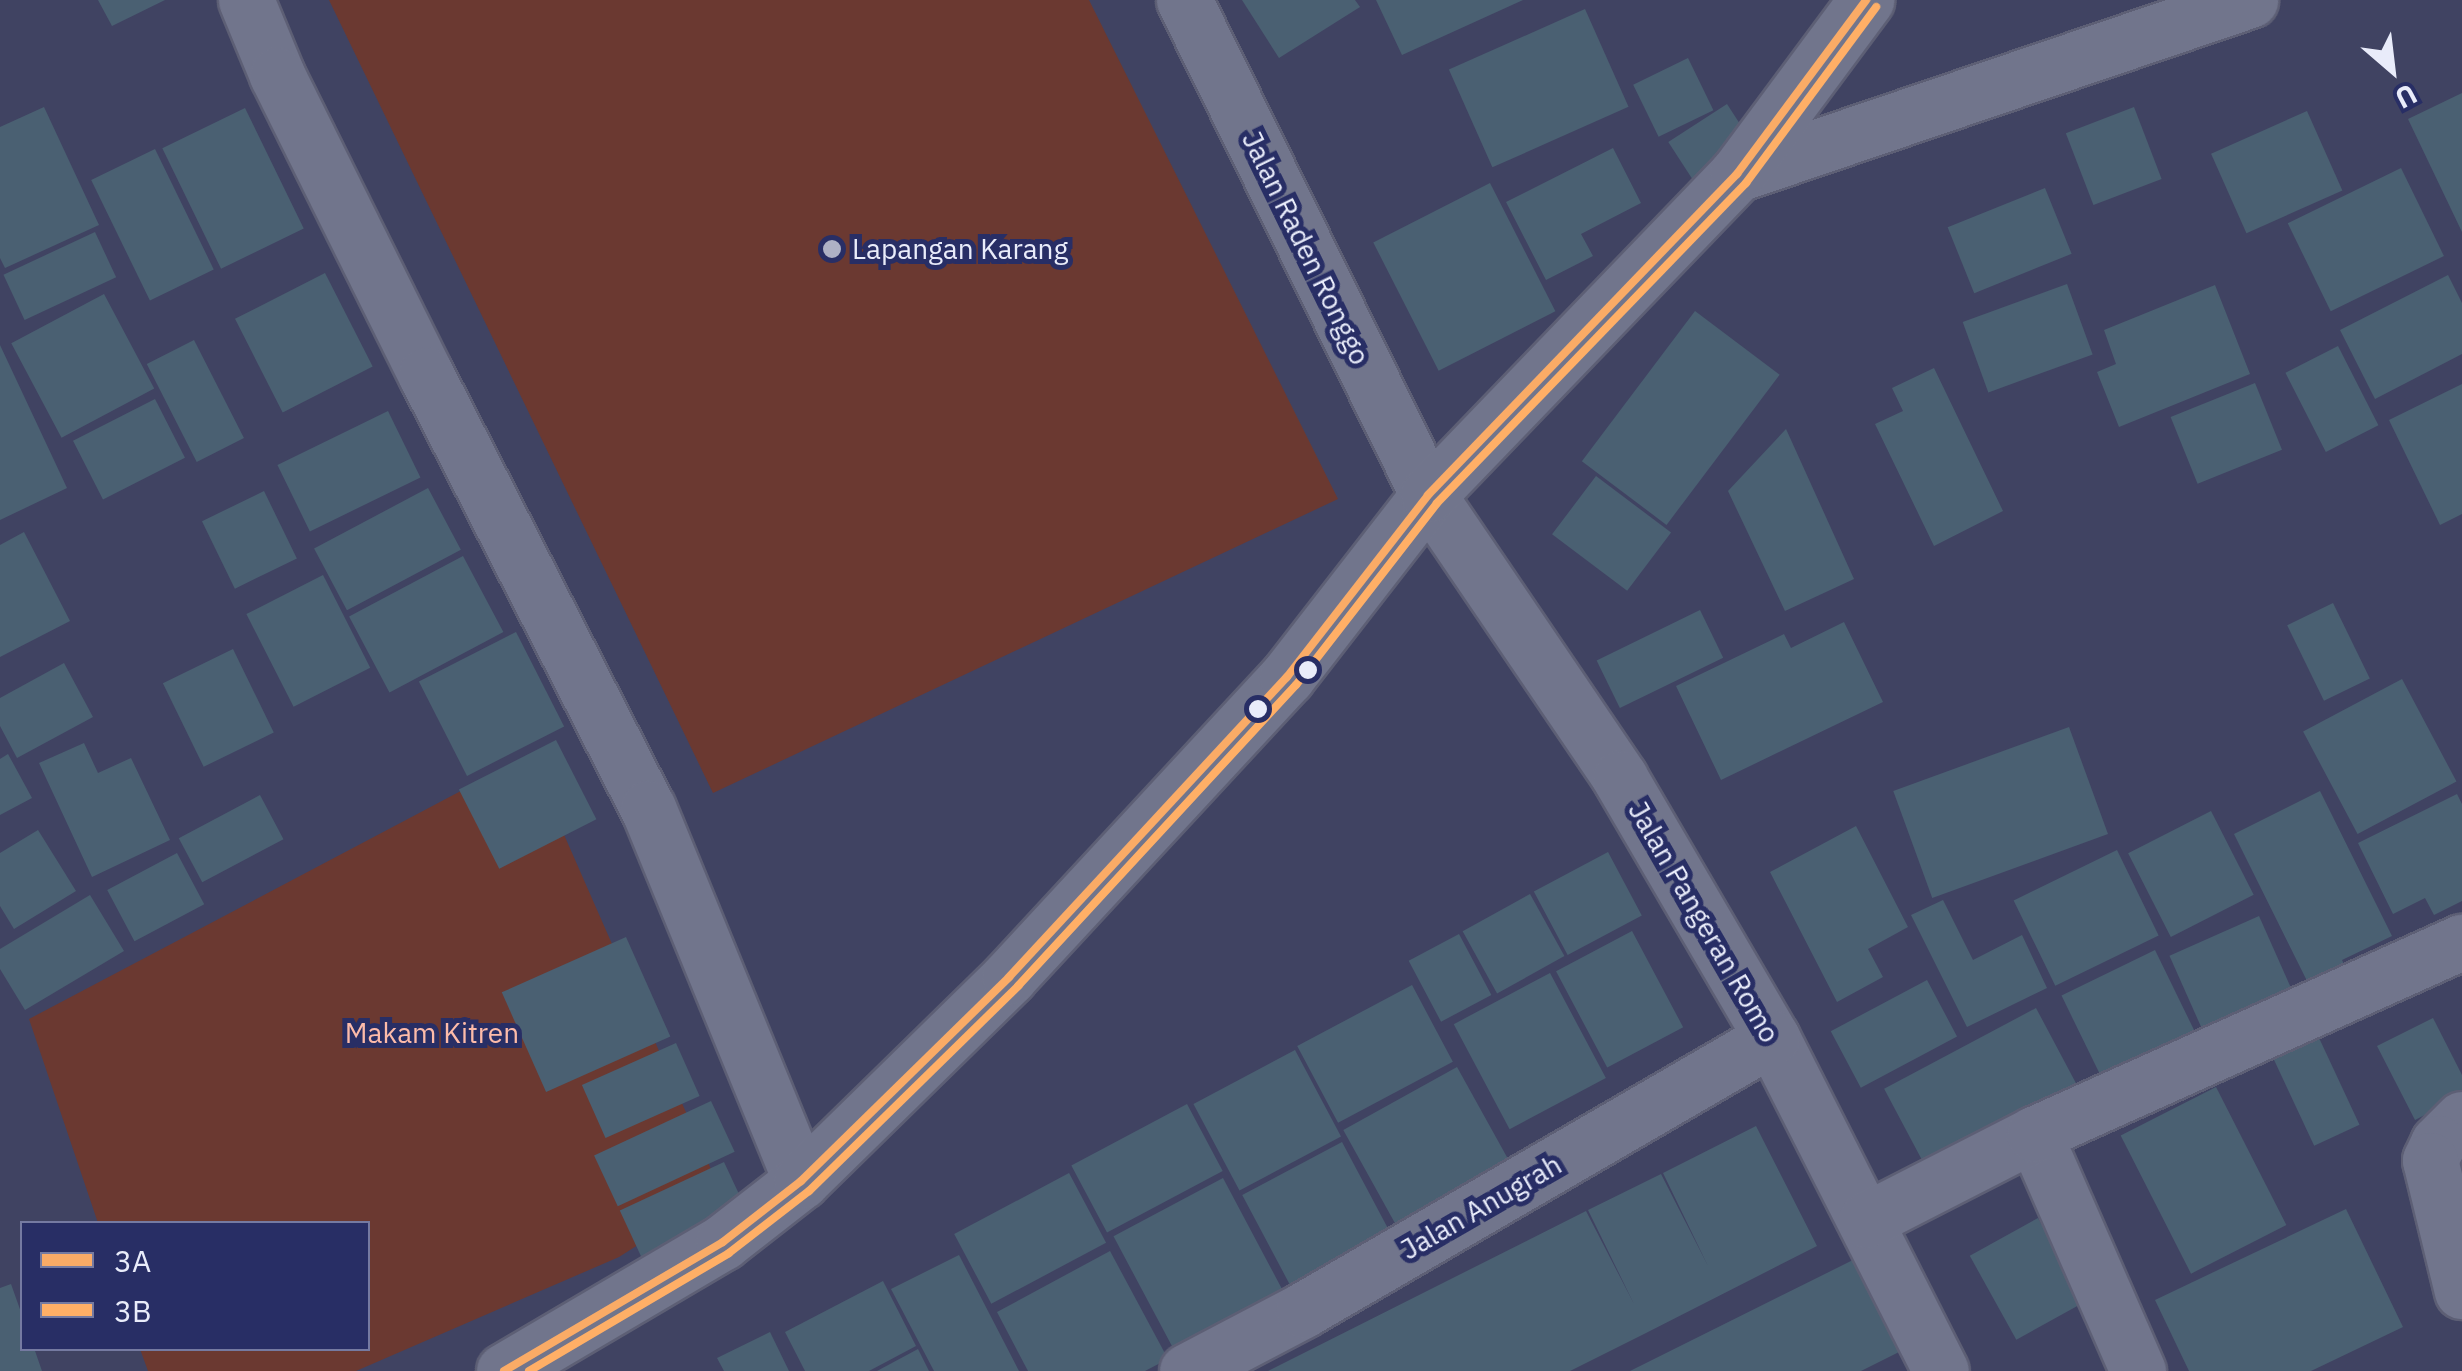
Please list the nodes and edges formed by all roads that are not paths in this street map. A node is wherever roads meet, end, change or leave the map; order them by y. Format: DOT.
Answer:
graph roads {
  1 [pos="246,0"];
  2 [pos="1184,0"];
  3 [pos="1866,0"];
  4 [pos="2250,0"];
  5 [pos="1737,174"];
  6 [pos="1428,496"];
  7 [pos="2462,942"];
  8 [pos="1772,1038"];
  9 [pos="2462,1119"];
  10 [pos="2034,1134"];
  11 [pos="801,1181"];
  12 [pos="1866,1220"];
  13 [pos="2462,1292"];
  14 [pos="1939,1370"];
  15 [pos="504,1371"];
  16 [pos="1186,1371"];
  17 [pos="2138,1371"];
  1 -- 11 [label="street"];
  2 -- 6 [label="street, Jalan Raden Ronggo"];
  3 -- 5 [label="street"];
  4 -- 5 [label="street"];
  5 -- 6 [label="street"];
  6 -- 8 [label="street, Jalan Pangeran Romo"];
  6 -- 11 [label="street"];
  7 -- 10 [label="street"];
  8 -- 12 [label="street, Jalan Pangeran Romo"];
  8 -- 16 [label="street, Jalan Anugrah"];
  9 -- 13 [label="street"];
  10 -- 12 [label="street"];
  10 -- 17 [label="street"];
  11 -- 15 [label="street"];
  12 -- 14 [label="street, Jalan Pangeran Romo"];
}
